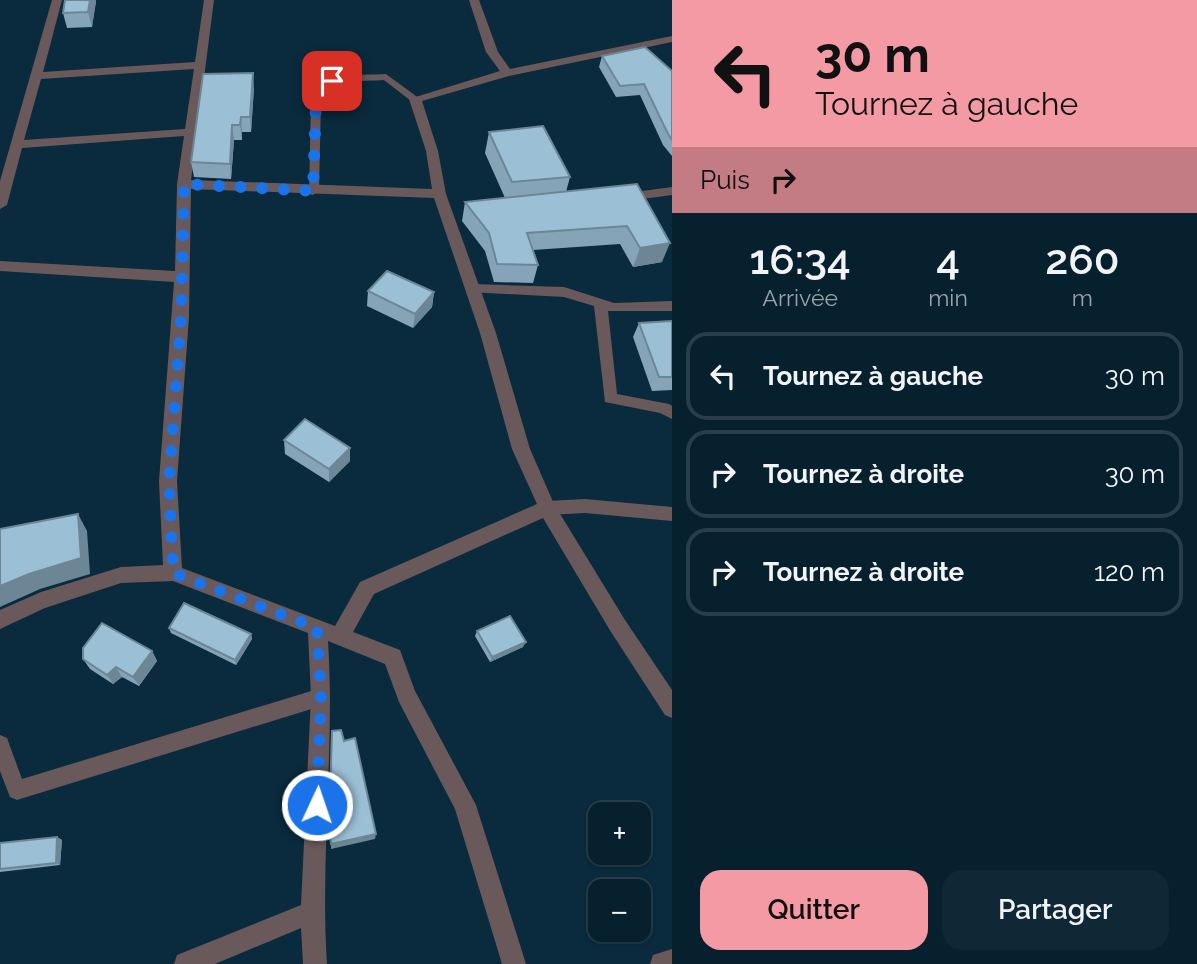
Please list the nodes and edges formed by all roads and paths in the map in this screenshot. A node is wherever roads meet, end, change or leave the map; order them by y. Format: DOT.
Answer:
graph roads {
  1 [pos="57,0"];
  2 [pos="209,0"];
  3 [pos="474,0"];
  4 [pos="672,38"];
  5 [pos="201,65"];
  6 [pos="507,73"];
  7 [pos="35,76"];
  8 [pos="415,99"];
  9 [pos="192,132"];
  10 [pos="16,145"];
  11 [pos="184,184"];
  12 [pos="313,191"];
  13 [pos="672,191"];
  14 [pos="439,194"];
  15 [pos="600,201"];
  16 [pos="0,205"];
  17 [pos="0,266"];
  18 [pos="182,277"];
  19 [pos="473,289"];
  20 [pos="600,303"];
  21 [pos="672,306"];
  22 [pos="672,414"];
  23 [pos="547,508"];
  24 [pos="672,514"];
  25 [pos="173,573"];
  26 [pos="0,620"];
  27 [pos="317,628"];
  28 [pos="340,636"];
  29 [pos="321,697"];
  30 [pos="672,708"];
  31 [pos="0,745"];
  32 [pos="312,912"];
  33 [pos="672,961"];
  34 [pos="186,964"];
  35 [pos="315,964"];
  36 [pos="514,964"];
  37 [pos="662,964"];
  1 -- 7 [label="street"];
  2 -- 5 [label="street"];
  3 -- 6 [label="street"];
  4 -- 6 [label="street"];
  5 -- 7 [label="street"];
  5 -- 9 [label="street"];
  6 -- 8 [label="street"];
  7 -- 10 [label="street"];
  8 -- 12 [label="lane"];
  8 -- 14 [label="street"];
  9 -- 10 [label="street"];
  9 -- 11 [label="street"];
  10 -- 16 [label="street"];
  11 -- 12 [label="street"];
  11 -- 18 [label="street"];
  12 -- 14 [label="street"];
  13 -- 15 [label="street"];
  14 -- 19 [label="street"];
  17 -- 18 [label="street"];
  18 -- 25 [label="street"];
  19 -- 20 [label="lane"];
  19 -- 23 [label="street"];
  20 -- 21 [label="lane"];
  20 -- 22 [label="lane"];
  23 -- 24 [label="lane"];
  23 -- 28 [label="street"];
  23 -- 30 [label="street"];
  25 -- 26 [label="street"];
  25 -- 27 [label="street"];
  27 -- 28 [label="street"];
  27 -- 29 [label="street"];
  28 -- 36 [label="street"];
  29 -- 31 [label="lane"];
  29 -- 32 [label="street"];
  32 -- 34 [label="street"];
  32 -- 35 [label="street"];
  33 -- 37 [label="street"];
}
